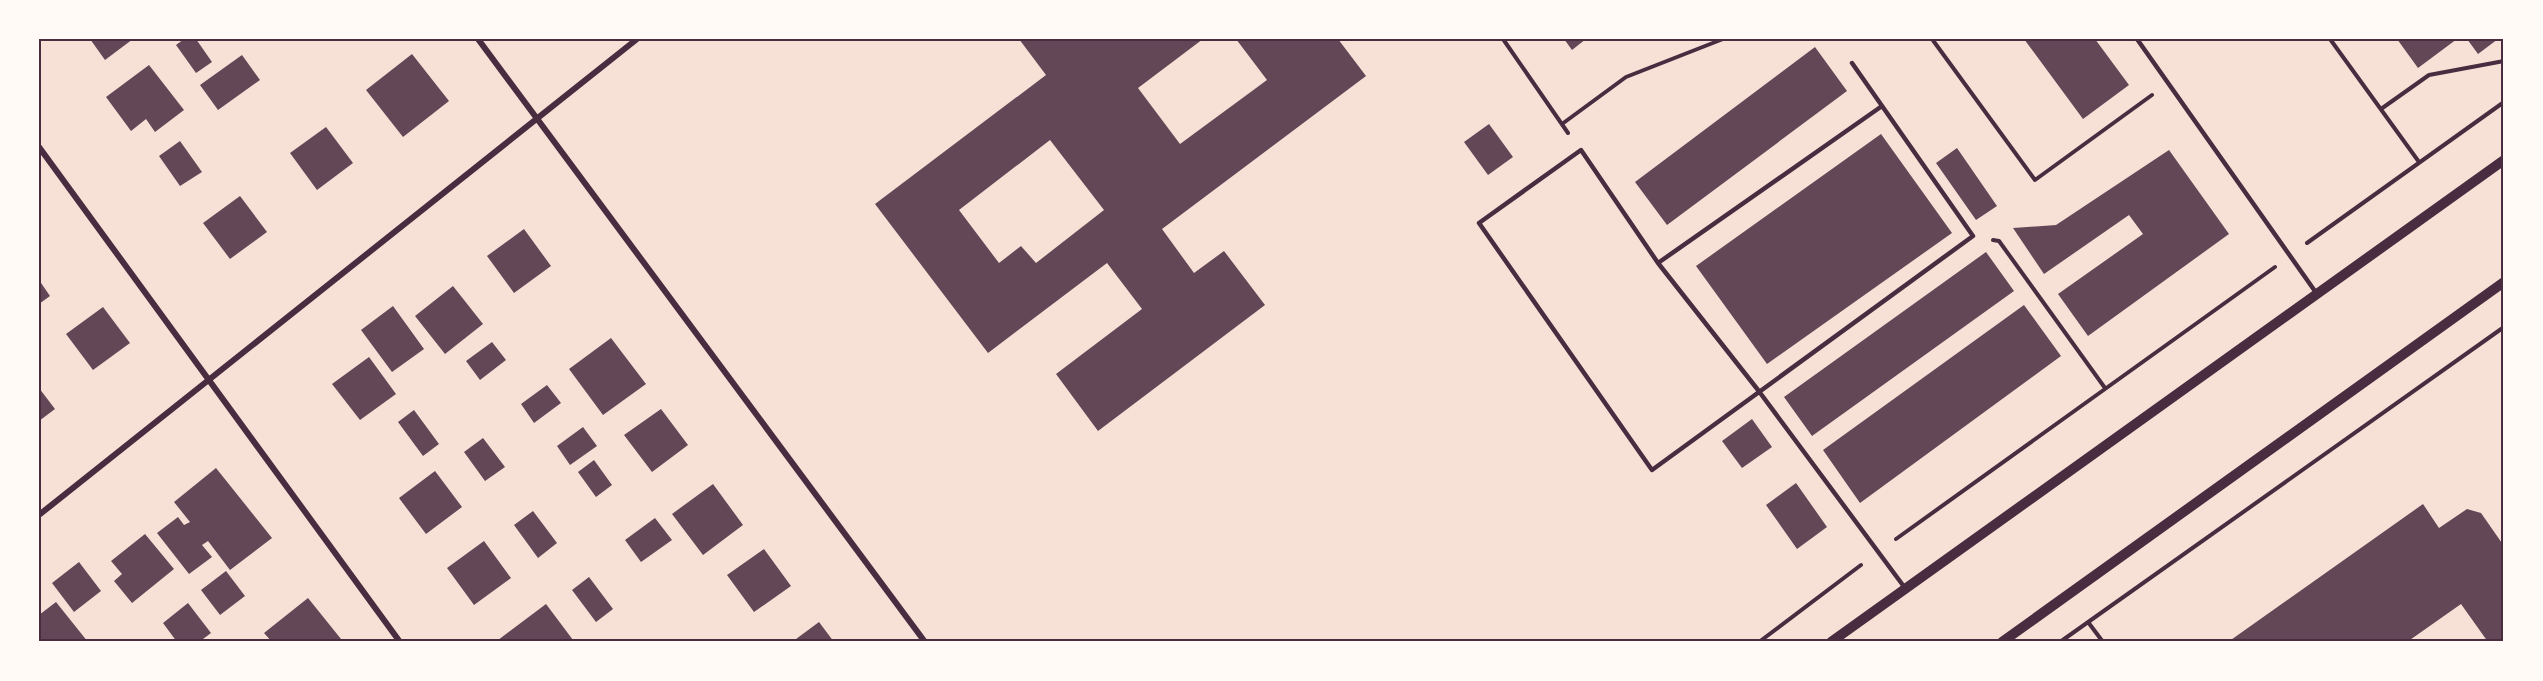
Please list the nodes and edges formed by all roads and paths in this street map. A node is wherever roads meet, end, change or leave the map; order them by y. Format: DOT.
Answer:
graph roads {
  1 [pos="478,39"];
  2 [pos="637,39"];
  3 [pos="1503,39"];
  4 [pos="1723,39"];
  5 [pos="1932,39"];
  6 [pos="2137,39"];
  7 [pos="2330,39"];
  8 [pos="2504,61"];
  9 [pos="1852,63"];
  10 [pos="2168,84"];
  11 [pos="2504,102"];
  12 [pos="1882,106"];
  13 [pos="2381,109"];
  14 [pos="538,120"];
  15 [pos="1562,124"];
  16 [pos="39,147"];
  17 [pos="1581,150"];
  18 [pos="2504,160"];
  19 [pos="2419,162"];
  20 [pos="1973,236"];
  21 [pos="2290,256"];
  22 [pos="1658,263"];
  23 [pos="2504,282"];
  24 [pos="2317,294"];
  25 [pos="2504,327"];
  26 [pos="208,380"];
  27 [pos="2105,388"];
  28 [pos="1758,390"];
  29 [pos="39,515"];
  30 [pos="1879,552"];
  31 [pos="1906,589"];
  32 [pos="2088,622"];
  33 [pos="400,642"];
  34 [pos="925,642"];
  35 [pos="1759,642"];
  36 [pos="1831,642"];
  37 [pos="2002,642"];
  38 [pos="2060,642"];
  39 [pos="2103,642"];
  1 -- 14 [label="street"];
  2 -- 14 [label="street"];
  3 -- 15 [label="path"];
  4 -- 15 [label="path"];
  5 -- 10 [label="path"];
  6 -- 10 [label="lane"];
  7 -- 13 [label="path"];
  8 -- 13 [label="path"];
  9 -- 12 [label="lane"];
  10 -- 21 [label="lane"];
  11 -- 19 [label="path"];
  12 -- 20 [label="lane"];
  12 -- 22 [label="lane"];
  13 -- 19 [label="path"];
  14 -- 26 [label="street"];
  14 -- 34 [label="street"];
  15 -- 17 [label="path"];
  16 -- 26 [label="street"];
  17 -- 22 [label="lane"];
  17 -- 28 [label="lane"];
  18 -- 24 [label="street"];
  19 -- 21 [label="path"];
  20 -- 27 [label="path"];
  20 -- 28 [label="lane"];
  21 -- 24 [label="lane"];
  21 -- 27 [label="path"];
  22 -- 28 [label="lane"];
  23 -- 37 [label="street"];
  24 -- 31 [label="street"];
  25 -- 32 [label="path"];
  26 -- 29 [label="street"];
  26 -- 33 [label="street"];
  27 -- 30 [label="path"];
  28 -- 30 [label="lane"];
  30 -- 31 [label="lane"];
  30 -- 35 [label="path"];
  31 -- 36 [label="street"];
  32 -- 38 [label="path"];
  32 -- 39 [label="path"];
}
